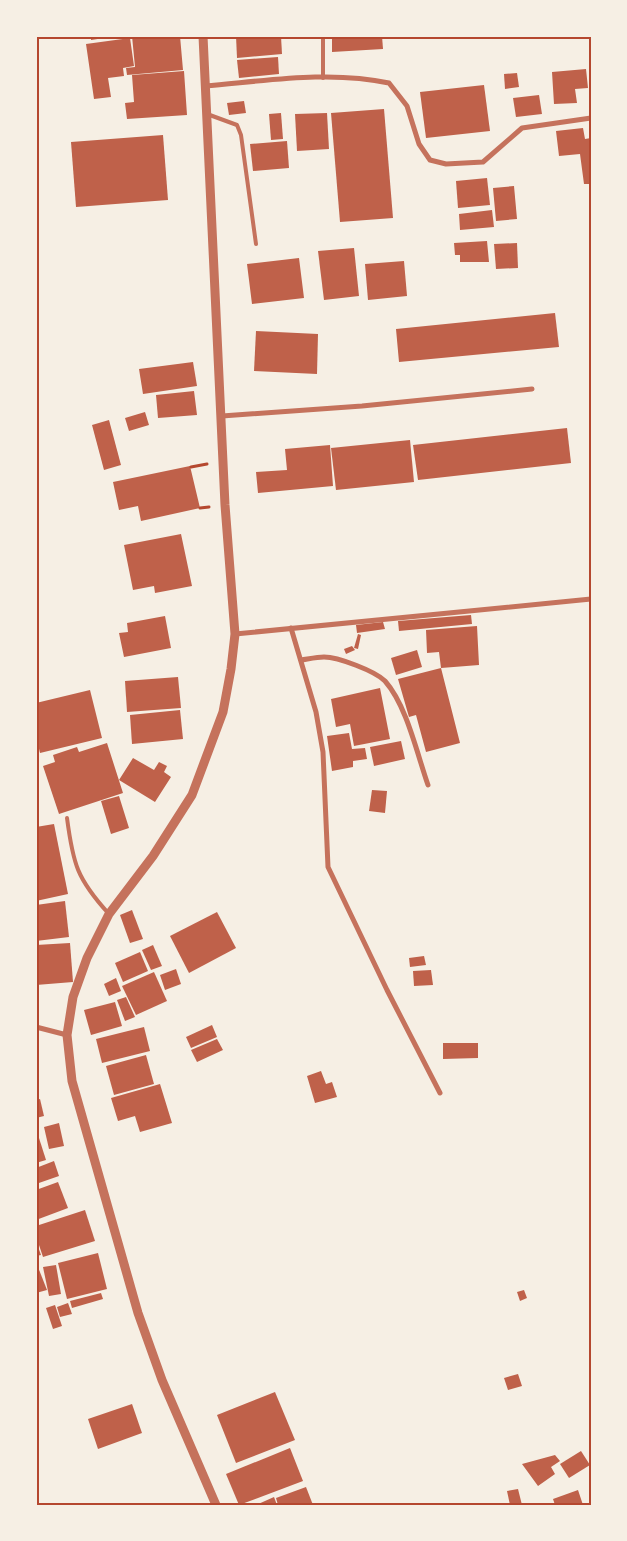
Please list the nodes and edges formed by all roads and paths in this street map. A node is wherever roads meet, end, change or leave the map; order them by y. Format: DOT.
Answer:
graph roads {
  1 [pos="203,36"];
  2 [pos="323,36"];
  3 [pos="323,78"];
  4 [pos="206,86"];
  5 [pos="207,114"];
  6 [pos="591,118"];
  7 [pos="256,244"];
  8 [pos="532,390"];
  9 [pos="222,416"];
  10 [pos="591,599"];
  11 [pos="291,628"];
  12 [pos="235,634"];
  13 [pos="301,660"];
  14 [pos="428,785"];
  15 [pos="67,818"];
  16 [pos="110,914"];
  17 [pos="36,1027"];
  18 [pos="67,1035"];
  19 [pos="440,1093"];
  20 [pos="216,1505"];
  1 -- 4 [label="street"];
  2 -- 3 [label="lane"];
  3 -- 4 [label="street"];
  3 -- 6 [label="street"];
  4 -- 5 [label="street"];
  5 -- 7 [label="lane"];
  5 -- 9 [label="street"];
  8 -- 9 [label="street"];
  9 -- 12 [label="street"];
  10 -- 11 [label="street"];
  11 -- 12 [label="street"];
  11 -- 13 [label="street"];
  12 -- 16 [label="street"];
  13 -- 14 [label="street"];
  13 -- 19 [label="street"];
  15 -- 16 [label="lane"];
  16 -- 18 [label="street"];
  17 -- 18 [label="street"];
  18 -- 20 [label="street"];
}
